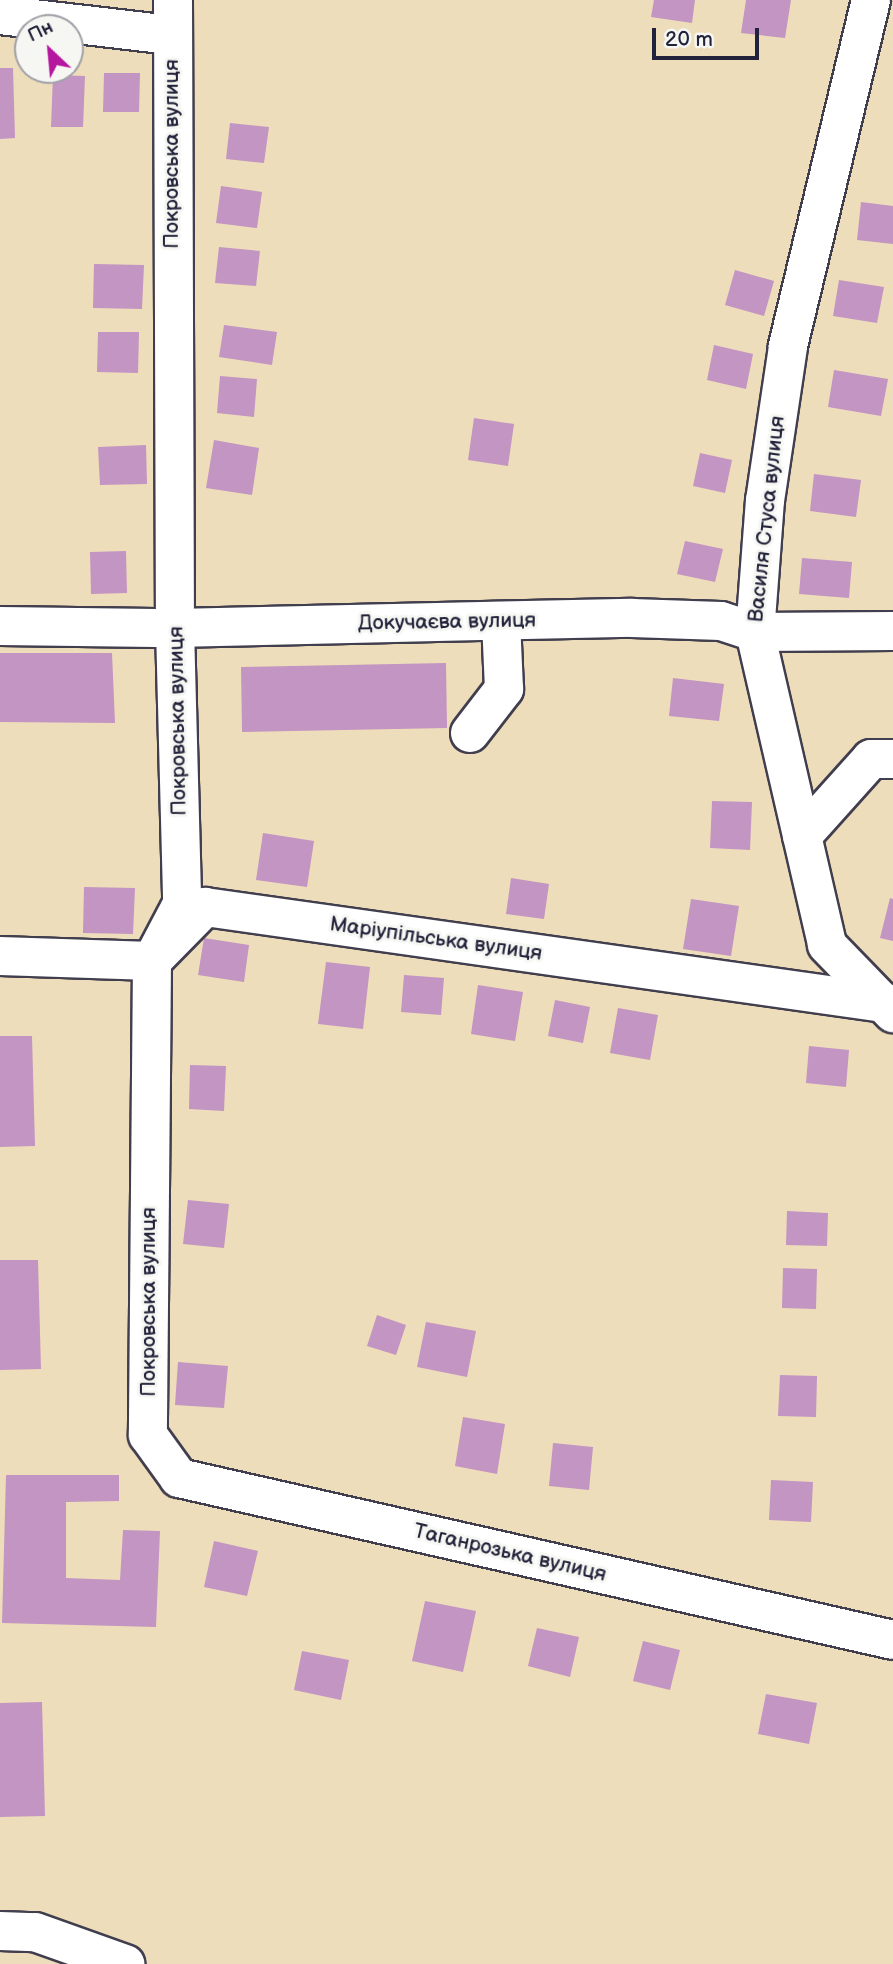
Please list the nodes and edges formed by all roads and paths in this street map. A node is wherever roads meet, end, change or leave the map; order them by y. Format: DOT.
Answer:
graph roads {
  1 [pos="871,0"];
  2 [pos="0,15"];
  3 [pos="172,18"];
  4 [pos="501,621"];
  5 [pos="0,626"];
  6 [pos="175,628"];
  7 [pos="893,631"];
  8 [pos="755,632"];
  9 [pos="470,733"];
  10 [pos="893,759"];
  11 [pos="802,836"];
  12 [pos="0,956"];
  13 [pos="152,961"];
  14 [pos="891,1007"];
  15 [pos="148,1435"];
  16 [pos="893,1640"];
  17 [pos="0,1931"];
  18 [pos="125,1964"];
  1 -- 8 [label="street, Василя Стуса вулиця"];
  2 -- 3 [label="street"];
  3 -- 6 [label="street, Покровська вулиця"];
  4 -- 6 [label="street, Докучаєва вулиця"];
  4 -- 8 [label="street, Докучаєва вулиця"];
  4 -- 9 [label="street"];
  5 -- 6 [label="street, Докучаєва вулиця"];
  6 -- 13 [label="street, Покровська вулиця"];
  7 -- 8 [label="street, Докучаєва вулиця"];
  8 -- 11 [label="street, Василя Стуса вулиця"];
  10 -- 11 [label="street"];
  11 -- 14 [label="street, Василя Стуса вулиця"];
  12 -- 13 [label="street"];
  13 -- 14 [label="street, Маріупільська вулиця"];
  13 -- 15 [label="street, Покровська вулиця"];
  15 -- 16 [label="street, Таганрозька вулиця"];
  17 -- 18 [label="street"];
}
